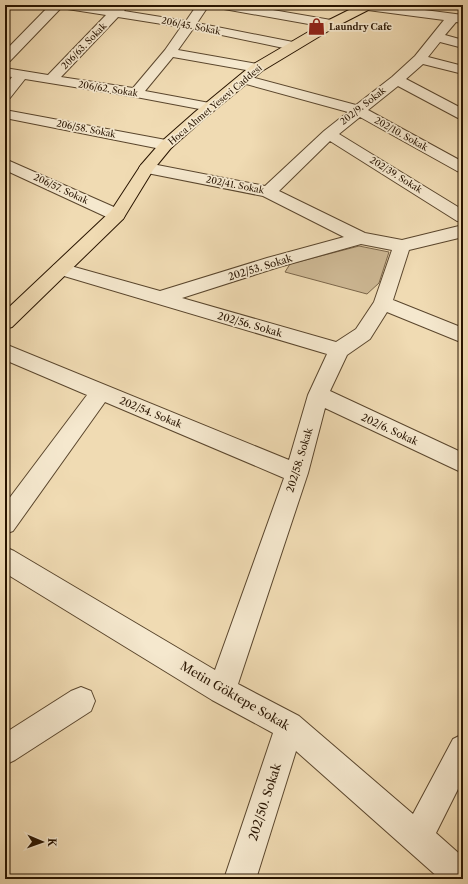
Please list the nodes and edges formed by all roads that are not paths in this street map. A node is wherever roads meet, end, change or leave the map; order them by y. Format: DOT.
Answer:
graph roads {
  1 [pos="57,5"];
  2 [pos="64,5"];
  3 [pos="203,5"];
  4 [pos="224,5"];
  5 [pos="365,6"];
  6 [pos="120,9"];
  7 [pos="458,18"];
  8 [pos="331,24"];
  9 [pos="190,25"];
  10 [pos="438,37"];
  11 [pos="463,44"];
  12 [pos="293,46"];
  13 [pos="170,53"];
  14 [pos="5,58"];
  15 [pos="420,59"];
  16 [pos="257,68"];
  17 [pos="463,70"];
  18 [pos="5,72"];
  19 [pos="21,75"];
  20 [pos="244,79"];
  21 [pos="51,80"];
  22 [pos="397,80"];
  23 [pos="136,92"];
  24 [pos="5,95"];
  25 [pos="210,108"];
  26 [pos="358,110"];
  27 [pos="5,114"];
  28 [pos="463,115"];
  29 [pos="328,134"];
  30 [pos="166,145"];
  31 [pos="5,164"];
  32 [pos="147,168"];
  33 [pos="463,168"];
  34 [pos="268,192"];
  35 [pos="117,215"];
  36 [pos="463,216"];
  37 [pos="463,231"];
  38 [pos="361,238"];
  39 [pos="402,246"];
  40 [pos="60,269"];
  41 [pos="160,298"];
  42 [pos="383,303"];
  43 [pos="5,322"];
  44 [pos="463,336"];
  45 [pos="339,350"];
  46 [pos="5,352"];
  47 [pos="101,392"];
  48 [pos="318,395"];
  49 [pos="463,463"];
  50 [pos="297,473"];
  51 [pos="5,523"];
  52 [pos="5,559"];
  53 [pos="222,690"];
  54 [pos="82,701"];
  55 [pos="289,726"];
  56 [pos="463,749"];
  57 [pos="5,750"];
  58 [pos="417,837"];
  59 [pos="463,878"];
  60 [pos="240,879"];
  1 -- 14 [label="street"];
  2 -- 6 [label="street, 206/45. Sokak"];
  3 -- 9 [label="street"];
  4 -- 8 [label="street"];
  5 -- 7 [label="street"];
  5 -- 8 [label="main road, Hoca Ahmet Yesevi Caddesi"];
  6 -- 9 [label="street, 206/45. Sokak"];
  6 -- 21 [label="street, 206/63. Sokak"];
  7 -- 10 [label="street, 202/9. Sokak"];
  8 -- 12 [label="main road, Hoca Ahmet Yesevi Caddesi"];
  9 -- 12 [label="street, 206/45. Sokak"];
  9 -- 13 [label="street"];
  10 -- 11 [label="street"];
  10 -- 15 [label="street, 202/9. Sokak"];
  12 -- 16 [label="main road, Hoca Ahmet Yesevi Caddesi"];
  13 -- 16 [label="street"];
  13 -- 23 [label="street"];
  15 -- 17 [label="street"];
  15 -- 22 [label="street, 202/9. Sokak"];
  16 -- 20 [label="main road, Hoca Ahmet Yesevi Caddesi"];
  18 -- 19 [label="street, 206/62. Sokak"];
  19 -- 21 [label="street, 206/62. Sokak"];
  19 -- 24 [label="street"];
  20 -- 25 [label="main road, Hoca Ahmet Yesevi Caddesi"];
  20 -- 26 [label="street, 202/10. Sokak"];
  21 -- 23 [label="street, 206/62. Sokak"];
  22 -- 26 [label="street, 202/9. Sokak"];
  22 -- 28 [label="street"];
  23 -- 25 [label="street, 206/62. Sokak"];
  25 -- 30 [label="main road, Hoca Ahmet Yesevi Caddesi"];
  26 -- 29 [label="street, 202/9. Sokak"];
  26 -- 33 [label="street, 202/10. Sokak"];
  27 -- 30 [label="street, 206/58. Sokak"];
  29 -- 34 [label="street, 202/9. Sokak"];
  29 -- 36 [label="street, 202/39. Sokak"];
  30 -- 32 [label="main road, Hoca Ahmet Yesevi Caddesi"];
  31 -- 35 [label="street, 206/57. Sokak"];
  32 -- 34 [label="street, 202/41. Sokak"];
  32 -- 35 [label="main road, Hoca Ahmet Yesevi Caddesi"];
  34 -- 38 [label="street, 202/41. Sokak"];
  35 -- 40 [label="main road, Hoca Ahmet Yesevi Caddesi"];
  37 -- 39 [label="street, 202/53. Sokak"];
  38 -- 39 [label="street, 202/53. Sokak"];
  38 -- 41 [label="street, 202/53. Sokak"];
  39 -- 42 [label="street"];
  40 -- 41 [label="street"];
  40 -- 43 [label="main road, Hoca Ahmet Yesevi Caddesi"];
  41 -- 45 [label="street, 202/56. Sokak"];
  42 -- 44 [label="street"];
  42 -- 45 [label="street"];
  45 -- 48 [label="street, 202/58. Sokak"];
  46 -- 47 [label="street, 202/54. Sokak"];
  47 -- 50 [label="street, 202/54. Sokak"];
  47 -- 51 [label="street"];
  48 -- 49 [label="street, 202/6. Sokak"];
  48 -- 50 [label="street, 202/58. Sokak"];
  50 -- 53 [label="street, 202/58. Sokak"];
  52 -- 53 [label="street, Metin Göktepe Sokak"];
  53 -- 55 [label="street, Metin Göktepe Sokak"];
  54 -- 57 [label="street"];
  55 -- 58 [label="street, Metin Göktepe Sokak"];
  55 -- 60 [label="street, 202/50. Sokak"];
  56 -- 58 [label="street"];
  58 -- 59 [label="street, Metin Göktepe Sokak"];
}
